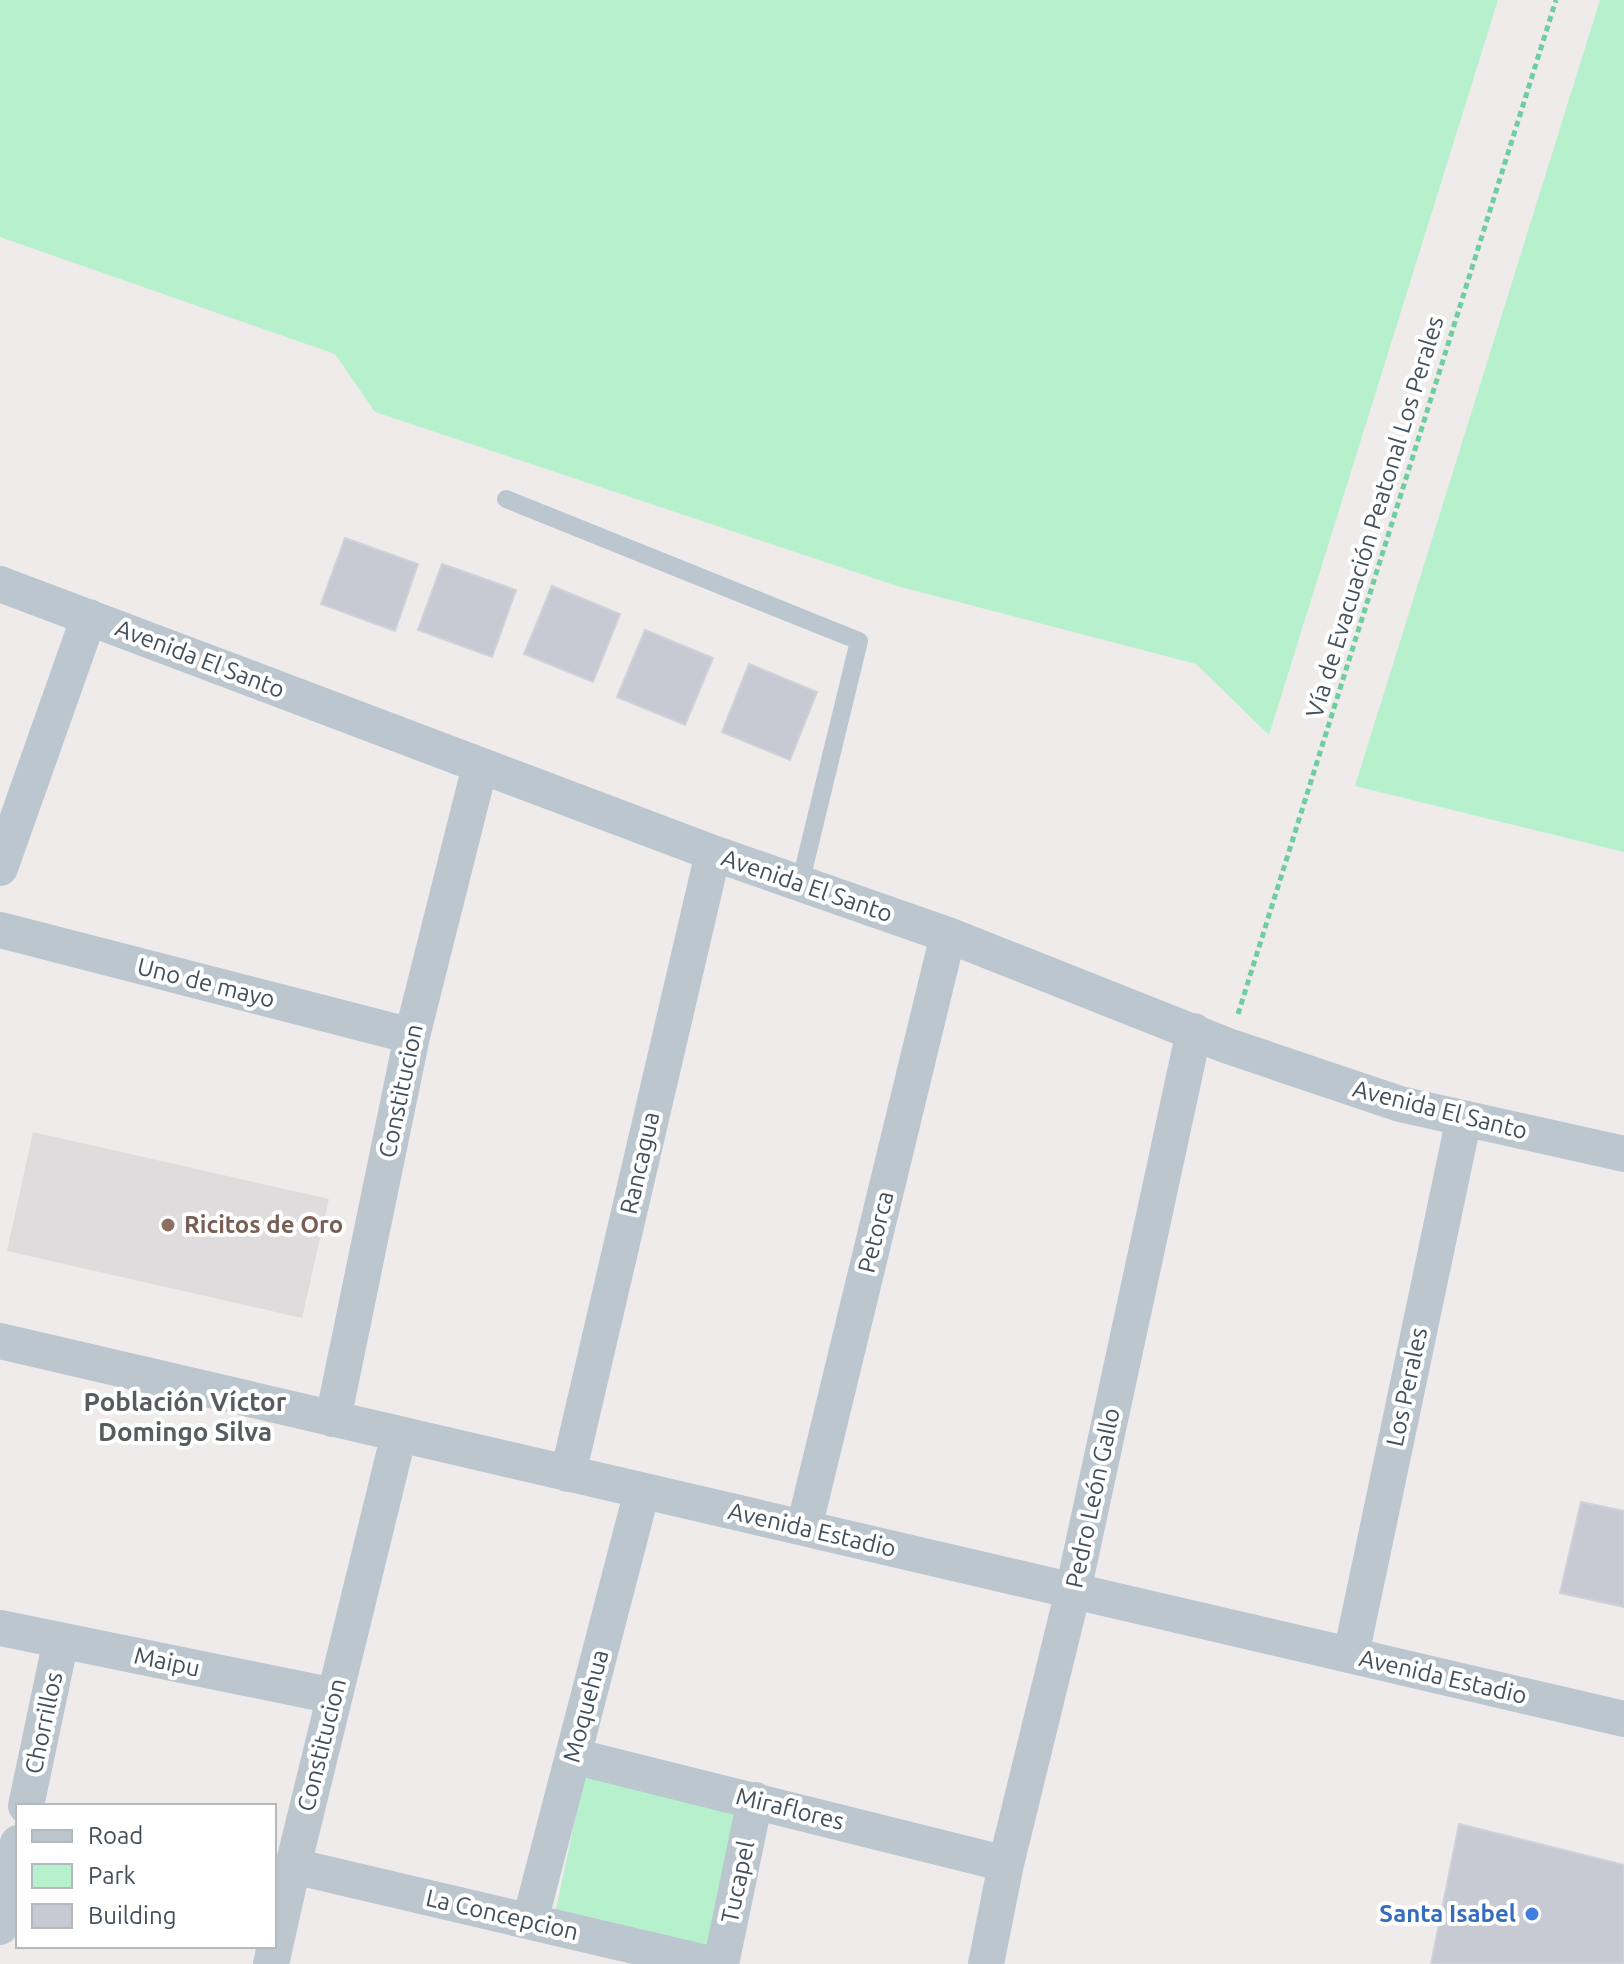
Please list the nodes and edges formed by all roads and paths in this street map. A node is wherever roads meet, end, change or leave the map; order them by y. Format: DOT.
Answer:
graph roads {
  1 [pos="1556,0"];
  2 [pos="506,499"];
  3 [pos="0,584"];
  4 [pos="89,617"];
  5 [pos="480,766"];
  6 [pos="713,853"];
  7 [pos="0,868"];
  8 [pos="800,884"];
  9 [pos="0,930"];
  10 [pos="948,935"];
  11 [pos="1194,1031"];
  12 [pos="412,1036"];
  13 [pos="1228,1046"];
  14 [pos="1464,1118"];
  15 [pos="1624,1154"];
  16 [pos="0,1341"];
  17 [pos="333,1419"];
  18 [pos="399,1434"];
  19 [pos="568,1474"];
  20 [pos="642,1491"];
  21 [pos="804,1528"];
  22 [pos="1073,1591"];
  23 [pos="0,1628"];
  24 [pos="61,1640"];
  25 [pos="1351,1655"];
  26 [pos="334,1696"];
  27 [pos="1624,1719"];
  28 [pos="573,1756"];
  29 [pos="755,1800"];
  30 [pos="26,1804"];
  31 [pos="16,1852"];
  32 [pos="1006,1864"];
  33 [pos="293,1866"];
  34 [pos="530,1921"];
  35 [pos="0,1927"];
  36 [pos="276,1942"];
  37 [pos="711,1964"];
  38 [pos="721,1964"];
  39 [pos="986,1964"];
  1 -- 13 [label="path, Vía de Evacuación Peatonal Los Perales"];
  2 -- 8 [label="lane"];
  3 -- 4 [label="street, Avenida El Santo"];
  4 -- 5 [label="street, Avenida El Santo"];
  4 -- 7 [label="street"];
  5 -- 6 [label="street, Avenida El Santo"];
  5 -- 12 [label="street, Constitucion"];
  6 -- 8 [label="street, Avenida El Santo"];
  6 -- 19 [label="street, Rancagua"];
  8 -- 10 [label="street, Avenida El Santo"];
  9 -- 12 [label="street, Uno de mayo"];
  10 -- 11 [label="street, Avenida El Santo"];
  10 -- 21 [label="street, Petorca"];
  11 -- 13 [label="street, Avenida El Santo"];
  11 -- 22 [label="street, Pedro León Gallo"];
  12 -- 17 [label="street, Constitucion"];
  13 -- 14 [label="street, Avenida El Santo"];
  14 -- 15 [label="street, Avenida El Santo"];
  14 -- 25 [label="street, Los Perales"];
  16 -- 17 [label="street, Avenida Estadio"];
  17 -- 18 [label="street, Avenida Estadio"];
  18 -- 19 [label="street, Avenida Estadio"];
  18 -- 26 [label="street, Constitucion"];
  19 -- 20 [label="street, Avenida Estadio"];
  20 -- 21 [label="street, Avenida Estadio"];
  20 -- 28 [label="street, Moquehua"];
  21 -- 22 [label="street, Avenida Estadio"];
  22 -- 25 [label="street, Avenida Estadio"];
  22 -- 32 [label="street, Pedro León Gallo"];
  23 -- 24 [label="street, Maipu"];
  24 -- 26 [label="street, Maipu"];
  24 -- 30 [label="street, Chorrillos"];
  25 -- 27 [label="street, Avenida Estadio"];
  26 -- 33 [label="street, Constitucion"];
  28 -- 29 [label="street, Miraflores"];
  28 -- 34 [label="street, Moquehua"];
  29 -- 32 [label="street, Miraflores"];
  29 -- 38 [label="street, Tucapel"];
  31 -- 35 [label="street"];
  32 -- 39 [label="street, Pedro León Gallo"];
  33 -- 34 [label="street, La Concepcion"];
  33 -- 36 [label="street, Constitucion"];
  34 -- 37 [label="street, La Concepcion"];
}
